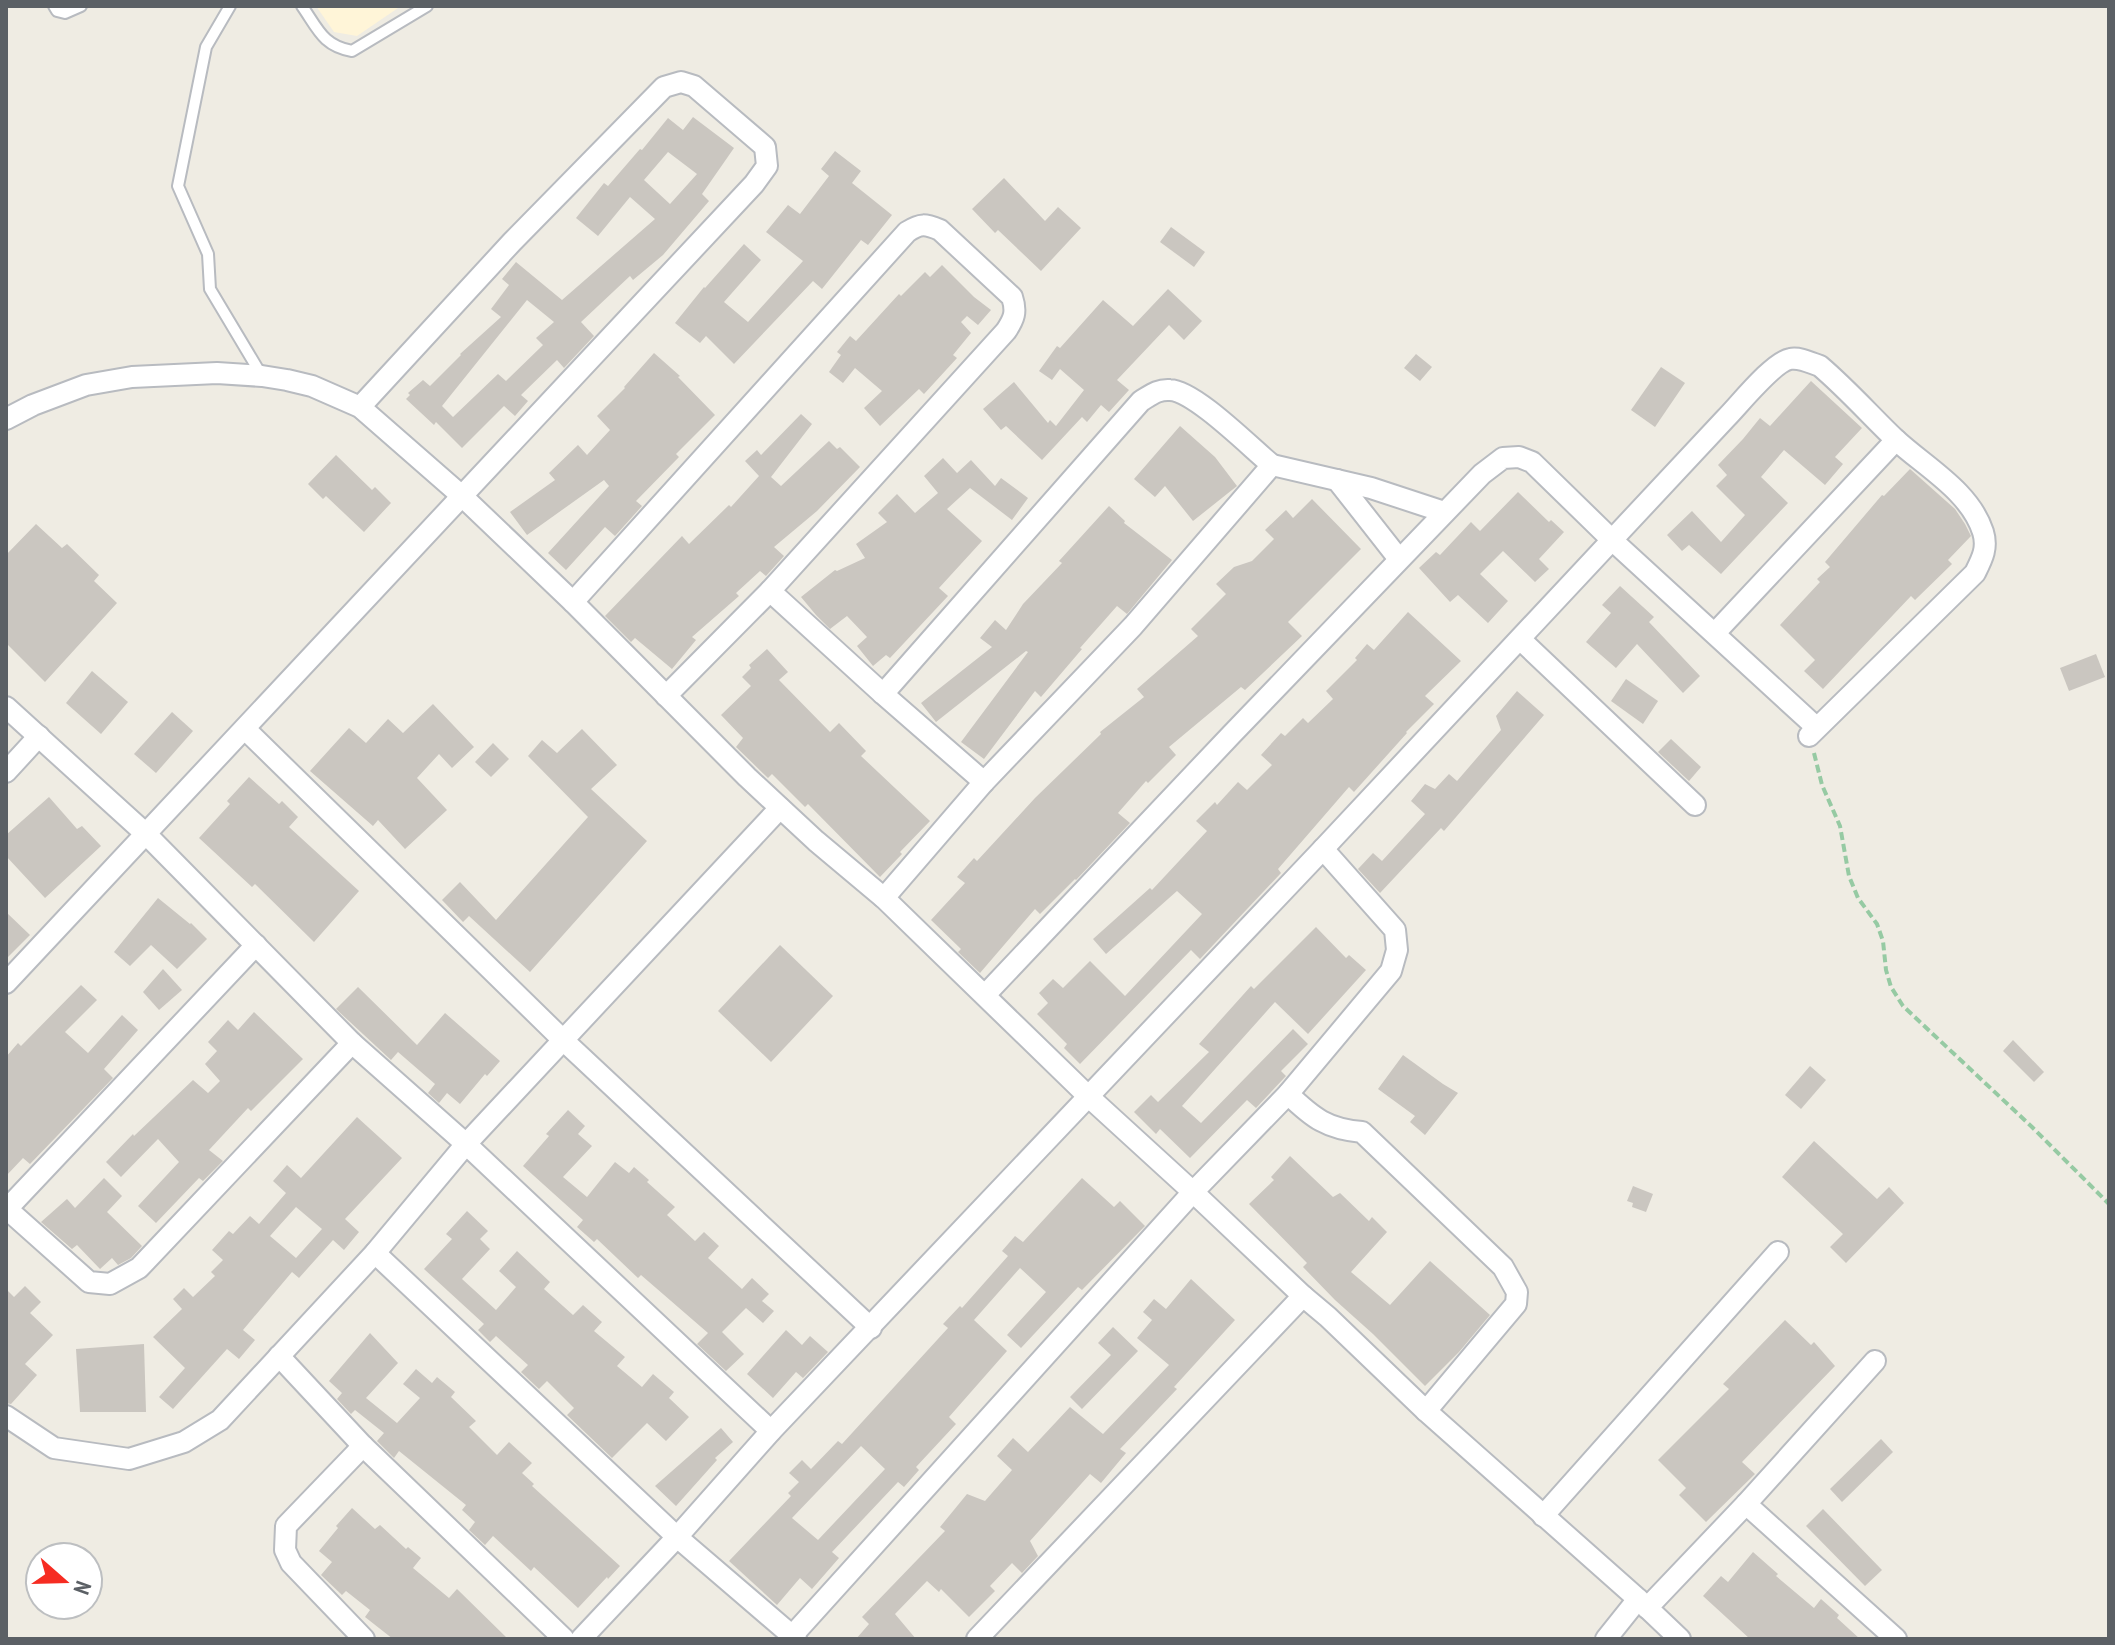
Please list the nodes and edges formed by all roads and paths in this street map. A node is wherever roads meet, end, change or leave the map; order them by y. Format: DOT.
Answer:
graph roads {
  1 [pos="54,6"];
  2 [pos="81,6"];
  3 [pos="230,6"];
  4 [pos="302,6"];
  5 [pos="427,6"];
  6 [pos="262,376"];
  7 [pos="360,407"];
  8 [pos="6,419"];
  9 [pos="1896,440"];
  10 [pos="1272,465"];
  11 [pos="1337,480"];
  12 [pos="463,497"];
  13 [pos="1444,512"];
  14 [pos="1612,540"];
  15 [pos="1399,559"];
  16 [pos="770,591"];
  17 [pos="573,602"];
  18 [pos="1715,633"];
  19 [pos="1521,640"];
  20 [pos="883,694"];
  21 [pos="666,696"];
  22 [pos="6,707"];
  23 [pos="245,729"];
  24 [pos="1813,731"];
  25 [pos="39,736"];
  26 [pos="6,772"];
  27 [pos="984,782"];
  28 [pos="1695,805"];
  29 [pos="780,808"];
  30 [pos="146,834"];
  31 [pos="1323,849"];
  32 [pos="884,898"];
  33 [pos="256,945"];
  34 [pos="6,983"];
  35 [pos="985,995"];
  36 [pos="563,1040"];
  37 [pos="352,1043"];
  38 [pos="1288,1094"];
  39 [pos="1089,1097"];
  40 [pos="466,1144"];
  41 [pos="1193,1192"];
  42 [pos="2109,1204"];
  43 [pos="6,1209"];
  44 [pos="1778,1252"];
  45 [pos="375,1253"];
  46 [pos="1303,1296"];
  47 [pos="871,1328"];
  48 [pos="279,1356"];
  49 [pos="1875,1361"];
  50 [pos="1426,1411"];
  51 [pos="6,1416"];
  52 [pos="771,1431"];
  53 [pos="363,1446"];
  54 [pos="1746,1504"];
  55 [pos="1543,1516"];
  56 [pos="677,1537"];
  57 [pos="1643,1604"];
  58 [pos="794,1637"];
  59 [pos="364,1639"];
  60 [pos="564,1639"];
  61 [pos="581,1639"];
  62 [pos="977,1639"];
  63 [pos="1606,1639"];
  64 [pos="1680,1639"];
  65 [pos="1896,1639"];
  1 -- 2 [label="lane"];
  3 -- 6 [label="lane"];
  4 -- 5 [label="lane"];
  6 -- 7 [label="street"];
  6 -- 8 [label="street"];
  7 -- 12 [label="street"];
  7 -- 12 [label="street"];
  9 -- 14 [label="street"];
  9 -- 18 [label="street"];
  9 -- 24 [label="street"];
  10 -- 11 [label="street"];
  10 -- 20 [label="street"];
  10 -- 27 [label="street"];
  11 -- 13 [label="street"];
  11 -- 15 [label="street"];
  12 -- 17 [label="street"];
  12 -- 23 [label="street"];
  13 -- 14 [label="street"];
  13 -- 15 [label="street"];
  14 -- 18 [label="street"];
  14 -- 19 [label="street"];
  15 -- 35 [label="street"];
  16 -- 17 [label="street"];
  16 -- 20 [label="street"];
  16 -- 21 [label="street"];
  17 -- 21 [label="street"];
  18 -- 24 [label="street"];
  19 -- 28 [label="street"];
  19 -- 31 [label="street"];
  20 -- 27 [label="street"];
  21 -- 29 [label="street"];
  22 -- 25 [label="street"];
  23 -- 30 [label="street"];
  23 -- 36 [label="street"];
  24 -- 42 [label="path"];
  25 -- 26 [label="street"];
  25 -- 30 [label="street"];
  27 -- 32 [label="street"];
  29 -- 32 [label="street"];
  29 -- 36 [label="street"];
  30 -- 33 [label="street"];
  30 -- 34 [label="street"];
  31 -- 38 [label="street"];
  31 -- 39 [label="street"];
  32 -- 35 [label="street"];
  33 -- 37 [label="street"];
  33 -- 43 [label="street"];
  35 -- 39 [label="street"];
  36 -- 40 [label="street"];
  36 -- 47 [label="street"];
  37 -- 40 [label="street"];
  37 -- 43 [label="street"];
  38 -- 41 [label="street"];
  38 -- 50 [label="street"];
  39 -- 41 [label="street"];
  39 -- 47 [label="street"];
  40 -- 45 [label="street"];
  40 -- 52 [label="street"];
  41 -- 46 [label="street"];
  41 -- 58 [label="street"];
  44 -- 55 [label="street"];
  45 -- 48 [label="street"];
  45 -- 56 [label="street"];
  46 -- 50 [label="street"];
  46 -- 62 [label="street"];
  47 -- 52 [label="street"];
  48 -- 51 [label="street"];
  48 -- 53 [label="street"];
  49 -- 54 [label="street"];
  50 -- 55 [label="street"];
  52 -- 56 [label="street"];
  53 -- 59 [label="street"];
  53 -- 60 [label="street"];
  54 -- 57 [label="street"];
  54 -- 65 [label="street"];
  55 -- 57 [label="street"];
  56 -- 58 [label="street"];
  56 -- 61 [label="street"];
  57 -- 63 [label="street"];
  57 -- 64 [label="street"];
}
